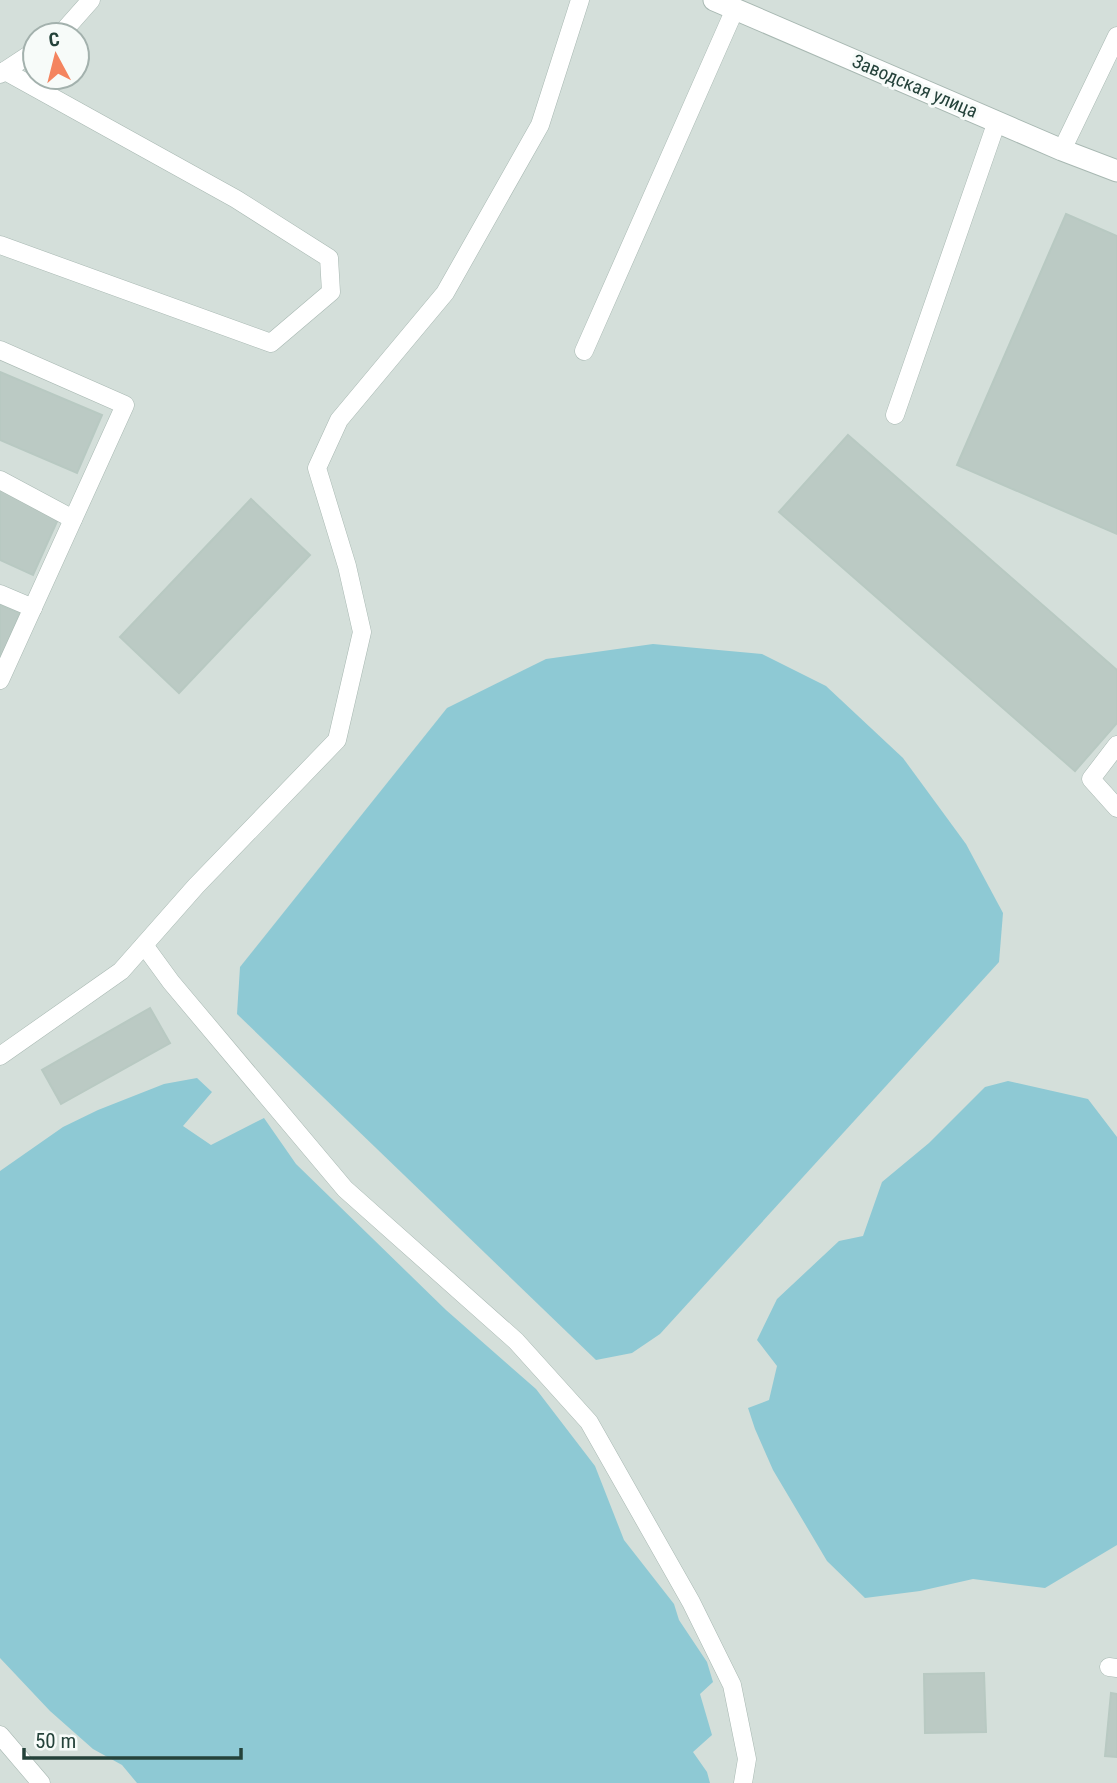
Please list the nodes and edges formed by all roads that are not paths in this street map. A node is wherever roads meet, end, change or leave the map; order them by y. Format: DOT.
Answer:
graph roads {
  1 [pos="91,0"];
  2 [pos="580,0"];
  3 [pos="714,0"];
  4 [pos="736,9"];
  5 [pos="72,21"];
  6 [pos="1117,36"];
  7 [pos="21,60"];
  8 [pos="3,72"];
  9 [pos="997,121"];
  10 [pos="1062,149"];
  11 [pos="1117,171"];
  12 [pos="0,245"];
  13 [pos="0,350"];
  14 [pos="584,351"];
  15 [pos="895,415"];
  16 [pos="0,480"];
  17 [pos="73,519"];
  18 [pos="0,594"];
  19 [pos="33,608"];
  20 [pos="0,680"];
  21 [pos="1117,746"];
  22 [pos="1117,808"];
  23 [pos="144,945"];
  24 [pos="0,1056"];
  25 [pos="0,1735"];
  26 [pos="41,1783"];
  27 [pos="743,1783"];
  1 -- 5 [label="lane"];
  2 -- 23 [label="lane"];
  3 -- 4 [label="street, Заводская улица"];
  4 -- 9 [label="street, Заводская улица"];
  4 -- 14 [label="lane"];
  6 -- 10 [label="lane"];
  7 -- 8 [label="lane"];
  8 -- 12 [label="lane"];
  9 -- 10 [label="street, Заводская улица"];
  9 -- 15 [label="lane"];
  10 -- 11 [label="street, Заводская улица"];
  13 -- 17 [label="lane"];
  16 -- 17 [label="lane"];
  17 -- 19 [label="lane"];
  18 -- 19 [label="lane"];
  19 -- 20 [label="lane"];
  21 -- 22 [label="lane"];
  23 -- 24 [label="lane"];
  23 -- 27 [label="lane"];
  25 -- 26 [label="lane"];
}
